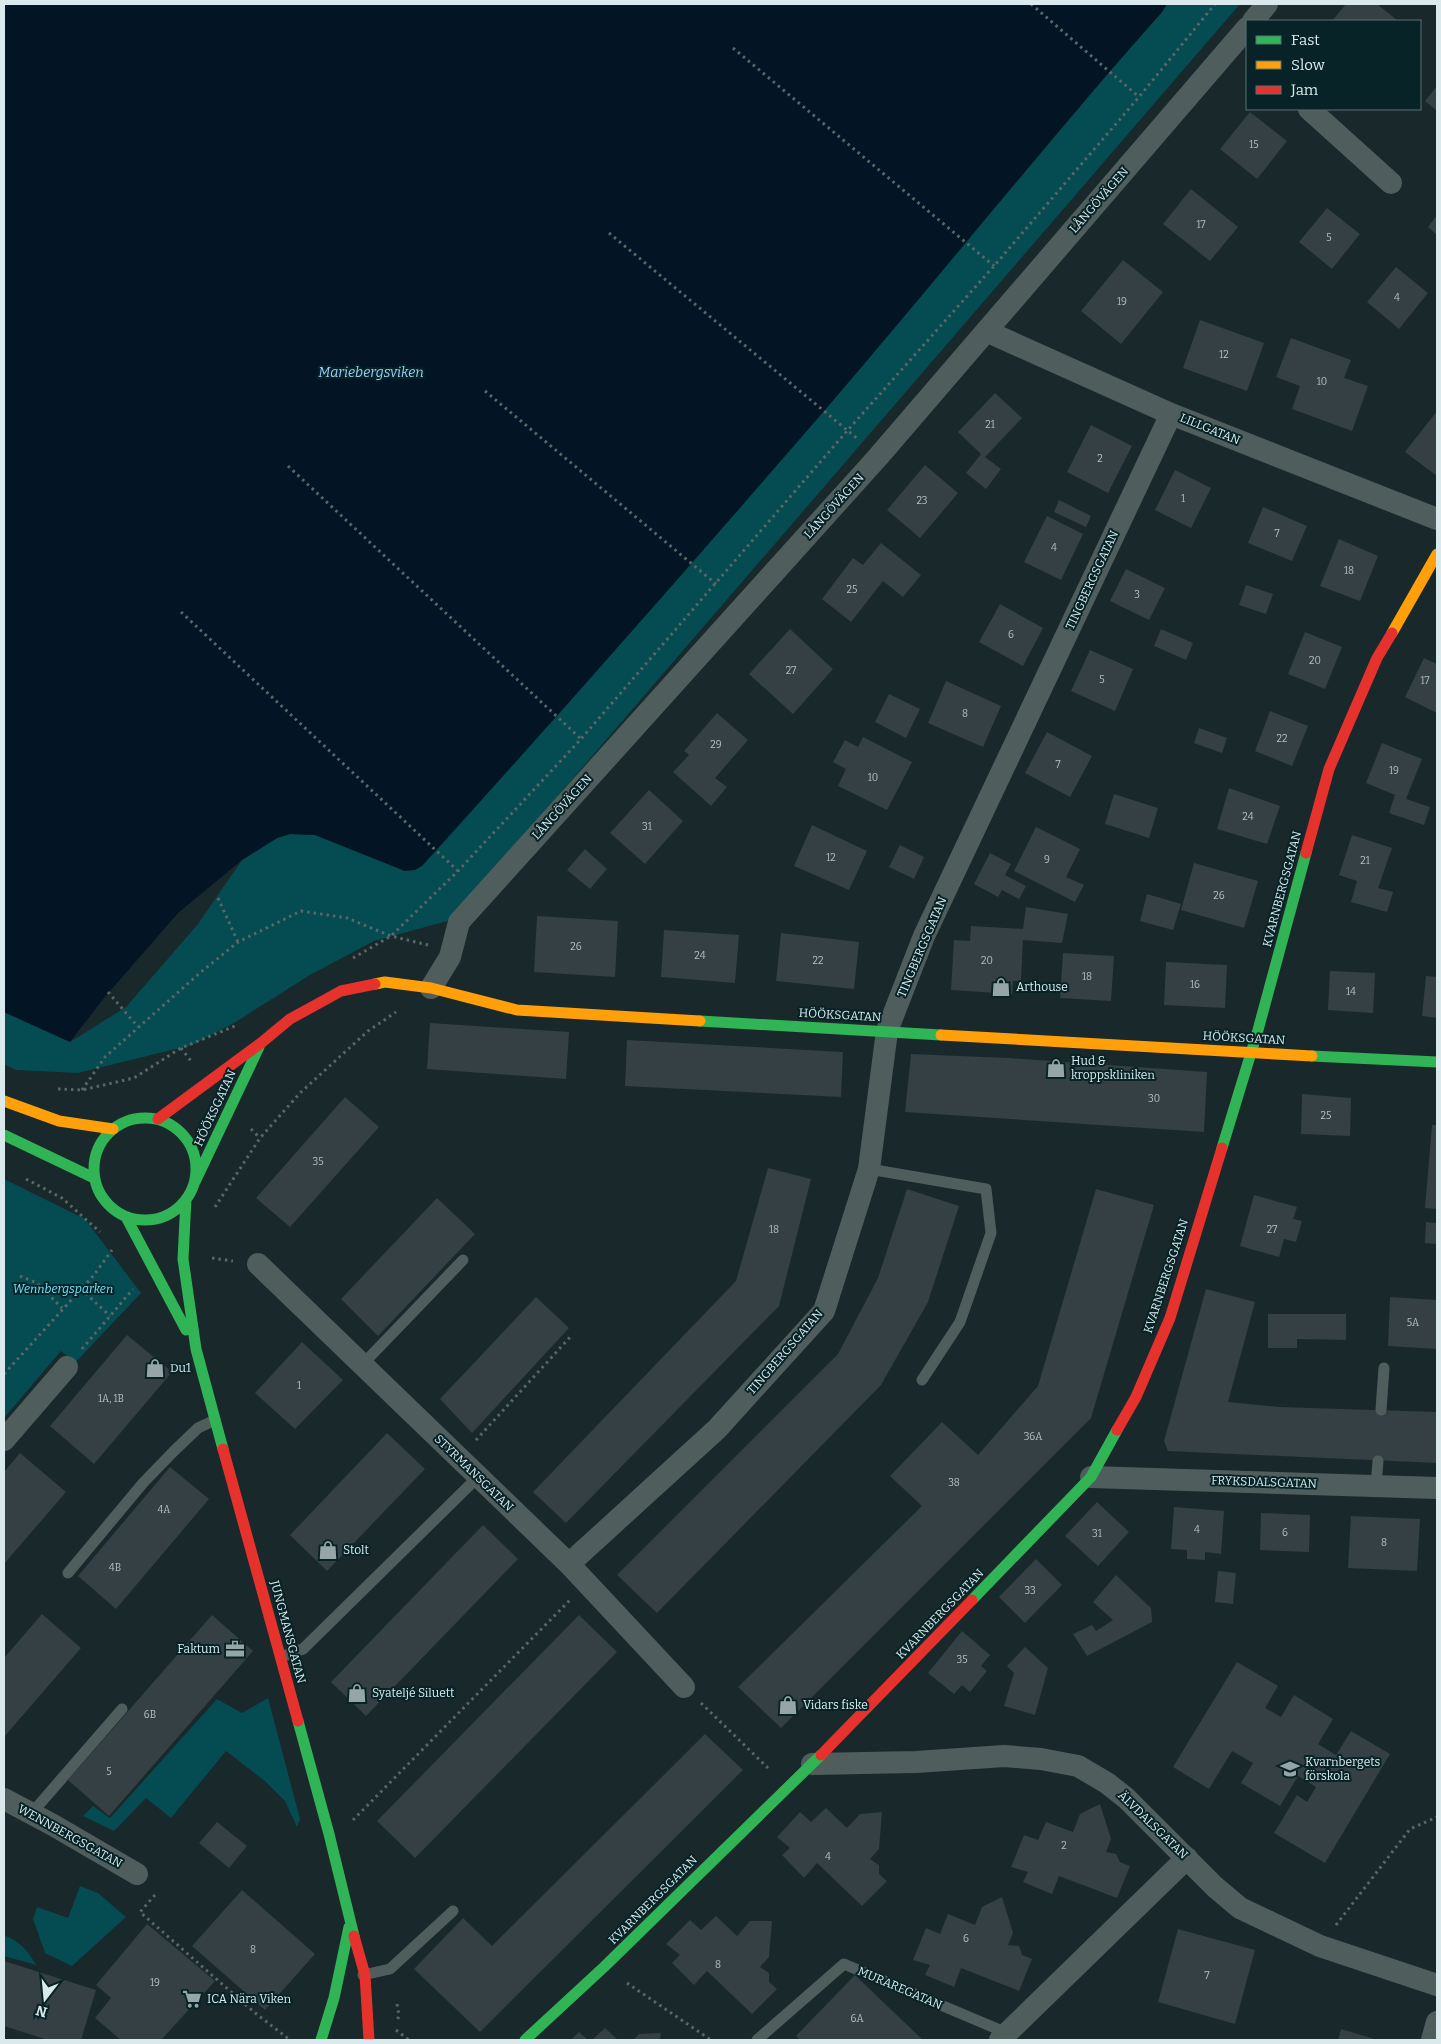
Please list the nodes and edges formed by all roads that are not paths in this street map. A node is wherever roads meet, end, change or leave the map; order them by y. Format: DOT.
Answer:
graph roads {
  1 [pos="1267,4"];
  2 [pos="1254,20"];
  3 [pos="1243,42"];
  4 [pos="1310,110"];
  5 [pos="1391,183"];
  6 [pos="986,331"];
  7 [pos="1171,414"];
  8 [pos="1437,519"];
  9 [pos="1437,554"];
  10 [pos="431,988"];
  11 [pos="887,1031"];
  12 [pos="261,1043"];
  13 [pos="1250,1053"];
  14 [pos="1437,1062"];
  15 [pos="4,1102"];
  16 [pos="158,1119"];
  17 [pos="113,1129"];
  18 [pos="4,1135"];
  19 [pos="869,1169"];
  20 [pos="94,1178"];
  21 [pos="193,1186"];
  22 [pos="186,1199"];
  23 [pos="126,1217"];
  24 [pos="463,1260"];
  25 [pos="258,1264"];
  26 [pos="196,1349"];
  27 [pos="362,1364"];
  28 [pos="67,1367"];
  29 [pos="1384,1368"];
  30 [pos="922,1380"];
  31 [pos="1381,1410"];
  32 [pos="215,1420"];
  33 [pos="4,1440"];
  34 [pos="1378,1461"];
  35 [pos="478,1476"];
  36 [pos="1091,1477"];
  37 [pos="1376,1486"];
  38 [pos="1437,1488"];
  39 [pos="568,1564"];
  40 [pos="68,1573"];
  41 [pos="281,1657"];
  42 [pos="684,1687"];
  43 [pos="122,1709"];
  44 [pos="812,1764"];
  45 [pos="4,1800"];
  46 [pos="31,1814"];
  47 [pos="1188,1858"];
  48 [pos="137,1874"];
  49 [pos="453,1911"];
  50 [pos="350,1924"];
  51 [pos="365,1975"];
  52 [pos="339,1976"];
  53 [pos="1437,1985"];
  54 [pos="1437,2022"];
  55 [pos="1004,2037"];
  56 [pos="321,2040"];
  57 [pos="369,2040"];
  58 [pos="525,2040"];
  59 [pos="757,2040"];
  60 [pos="1432,2040"];
  1 -- 2 [label="street"];
  3 -- 6 [label="street, LÅNGÖVÄGEN"];
  4 -- 5 [label="street"];
  6 -- 7 [label="street, LILLGATAN"];
  6 -- 10 [label="street, LÅNGÖVÄGEN"];
  7 -- 8 [label="street, LILLGATAN"];
  7 -- 11 [label="street, TINGBERGSGATAN"];
  9 -- 13 [label="street, KVARNBERGSGATAN"];
  10 -- 11 [label="street, HÖÖKSGATAN"];
  10 -- 12 [label="street, HÖÖKSGATAN"];
  11 -- 13 [label="street, HÖÖKSGATAN"];
  11 -- 19 [label="street, TINGBERGSGATAN"];
  12 -- 16 [label="street, HÖÖKSGATAN"];
  12 -- 21 [label="street, HÖÖKSGATAN"];
  13 -- 14 [label="street, HÖÖKSGATAN"];
  13 -- 36 [label="street, KVARNBERGSGATAN"];
  15 -- 17 [label="street"];
  16 -- 17 [label="street"];
  16 -- 21 [label="street"];
  17 -- 20 [label="street"];
  18 -- 20 [label="street"];
  19 -- 30 [label="lane"];
  19 -- 39 [label="street, TINGBERGSGATAN"];
  20 -- 23 [label="street"];
  21 -- 22 [label="street"];
  22 -- 23 [label="street"];
  22 -- 26 [label="street, JUNGMANSGATAN"];
  23 -- 26 [label="street, JUNGMANSGATAN"];
  24 -- 27 [label="lane"];
  25 -- 27 [label="street, STYRMANSGATAN"];
  26 -- 32 [label="street, JUNGMANSGATAN"];
  27 -- 35 [label="street, STYRMANSGATAN"];
  28 -- 33 [label="street"];
  29 -- 31 [label="lane"];
  32 -- 40 [label="lane"];
  32 -- 41 [label="street, JUNGMANSGATAN"];
  34 -- 37 [label="lane"];
  35 -- 39 [label="street, STYRMANSGATAN"];
  35 -- 41 [label="lane"];
  36 -- 37 [label="street, FRYKSDALSGATAN"];
  36 -- 44 [label="street, KVARNBERGSGATAN"];
  37 -- 38 [label="street, FRYKSDALSGATAN"];
  39 -- 42 [label="street, STYRMANSGATAN"];
  41 -- 50 [label="street, JUNGMANSGATAN"];
  43 -- 46 [label="lane"];
  44 -- 47 [label="street, ÄLVDALSGATAN"];
  44 -- 58 [label="street, KVARNBERGSGATAN"];
  45 -- 46 [label="street, WENNBERGSGATAN"];
  46 -- 48 [label="street, WENNBERGSGATAN"];
  47 -- 53 [label="street, ÄLVDALSGATAN"];
  47 -- 55 [label="street, MURAREGATAN"];
  49 -- 51 [label="lane"];
  50 -- 51 [label="street, JUNGMANSGATAN"];
  50 -- 52 [label="street, JUNGMANSGATAN"];
  51 -- 52 [label="lane"];
  51 -- 57 [label="street, JUNGMANSGATAN"];
  52 -- 56 [label="street, JUNGMANSGATAN"];
  54 -- 60 [label="street"];
  55 -- 59 [label="lane, MURAREGATAN"];
}
